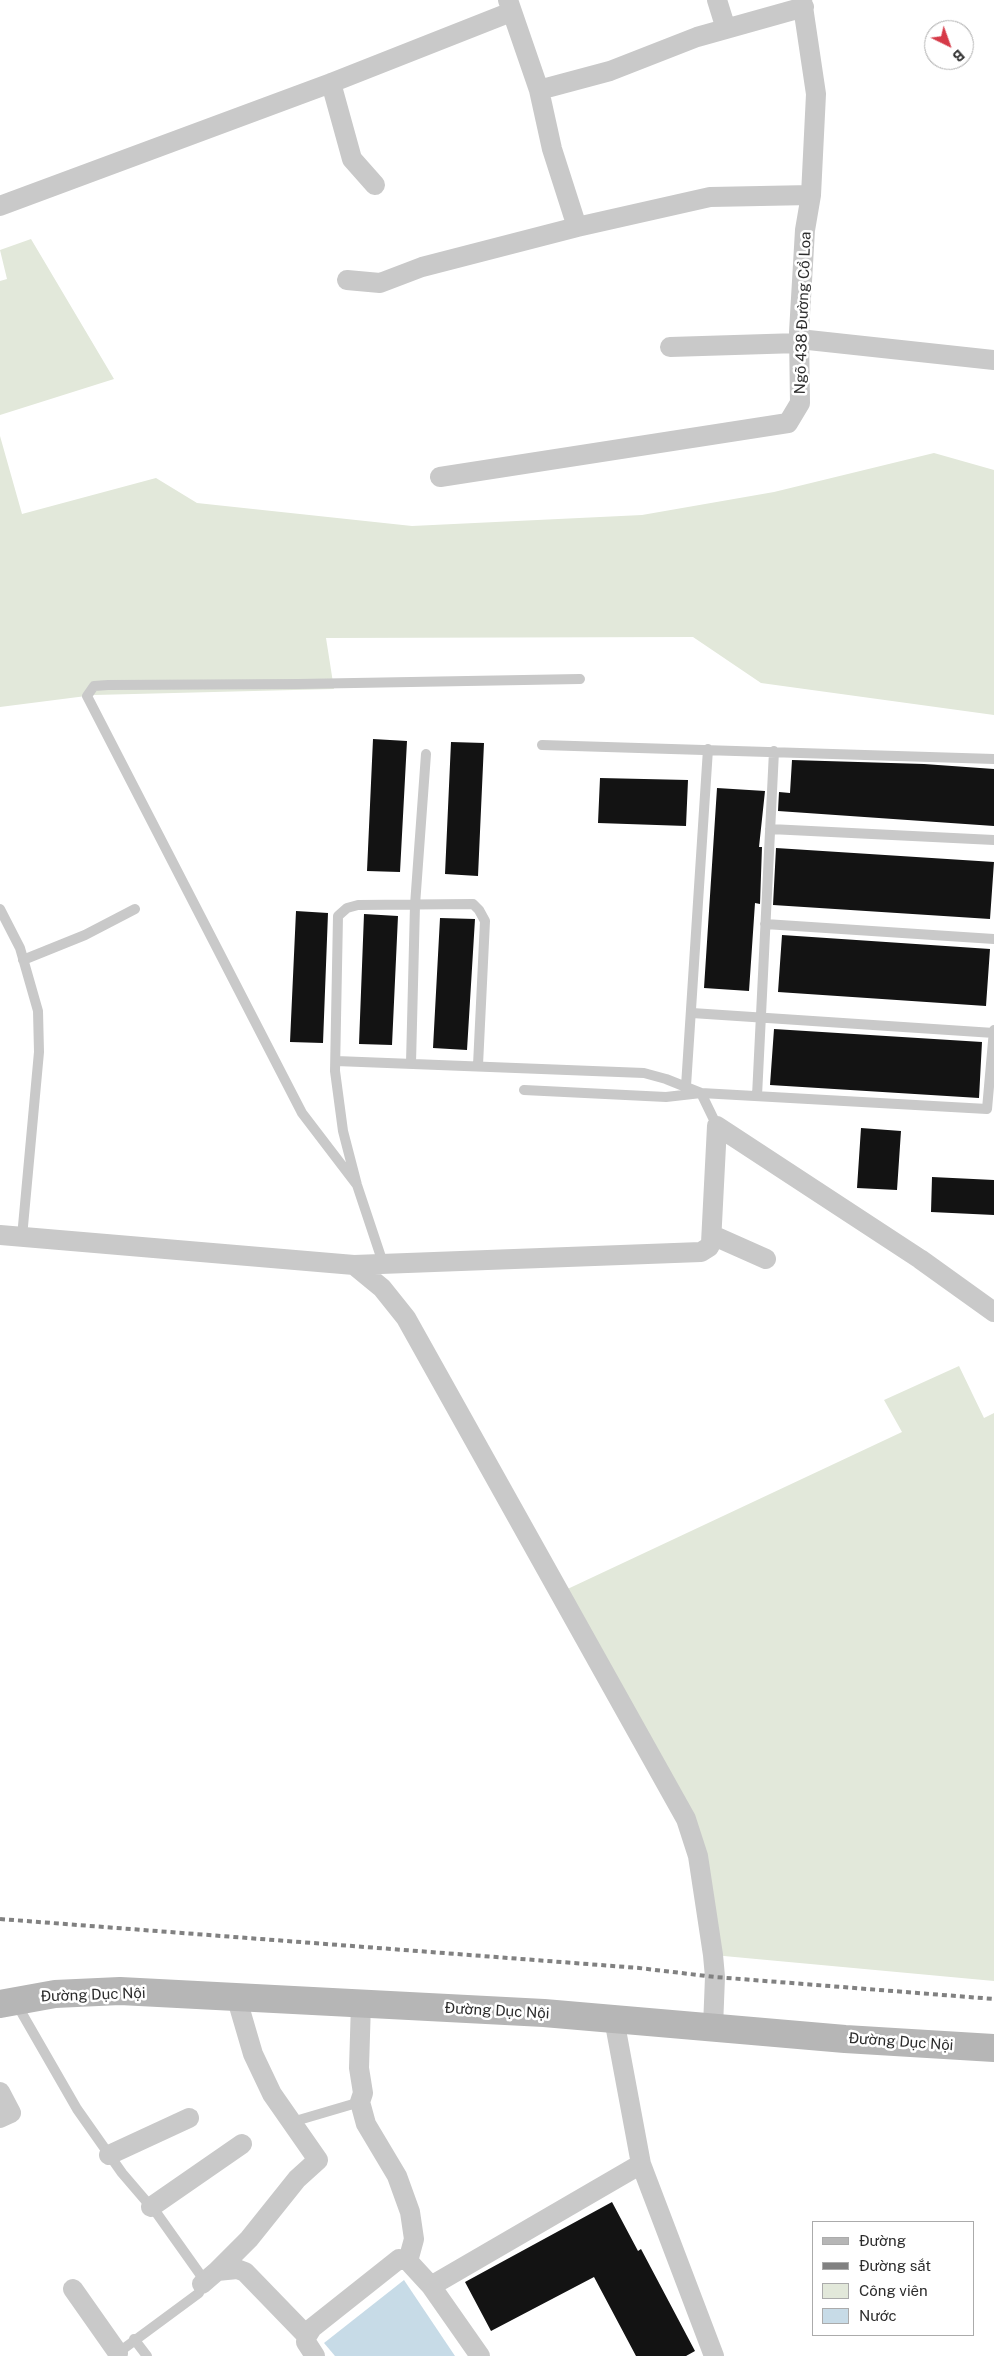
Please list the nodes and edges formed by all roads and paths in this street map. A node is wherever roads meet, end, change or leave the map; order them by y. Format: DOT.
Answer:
graph roads {
  1 [pos="718,0"];
  2 [pos="803,4"];
  3 [pos="509,6"];
  4 [pos="726,28"];
  5 [pos="331,83"];
  6 [pos="539,90"];
  7 [pos="375,185"];
  8 [pos="811,195"];
  9 [pos="0,206"];
  10 [pos="577,227"];
  11 [pos="347,280"];
  12 [pos="799,341"];
  13 [pos="670,347"];
  14 [pos="994,360"];
  15 [pos="440,477"];
  16 [pos="580,679"];
  17 [pos="542,745"];
  18 [pos="708,749"];
  19 [pos="774,751"];
  20 [pos="426,754"];
  21 [pos="994,759"];
  22 [pos="770,829"];
  23 [pos="994,840"];
  24 [pos="415,905"];
  25 [pos="0,909"];
  26 [pos="135,909"];
  27 [pos="765,924"];
  28 [pos="994,940"];
  29 [pos="23,960"];
  30 [pos="692,1012"];
  31 [pos="761,1017"];
  32 [pos="994,1030"];
  33 [pos="994,1033"];
  34 [pos="336,1060"];
  35 [pos="411,1063"];
  36 [pos="478,1065"];
  37 [pos="686,1086"];
  38 [pos="524,1090"];
  39 [pos="701,1093"];
  40 [pos="757,1096"];
  41 [pos="717,1126"];
  42 [pos="357,1185"];
  43 [pos="712,1234"];
  44 [pos="0,1235"];
  45 [pos="22,1237"];
  46 [pos="766,1259"];
  47 [pos="383,1263"];
  48 [pos="354,1266"];
  49 [pos="994,1312"];
  50 [pos="236,1996"];
  51 [pos="7,2002"];
  52 [pos="360,2003"];
  53 [pos="614,2019"];
  54 [pos="713,2026"];
  55 [pos="994,2048"];
  56 [pos="0,2092"];
  57 [pos="360,2102"];
  58 [pos="0,2118"];
  59 [pos="189,2118"];
  60 [pos="292,2122"];
  61 [pos="242,2144"];
  62 [pos="109,2155"];
  63 [pos="641,2164"];
  64 [pos="151,2207"];
  65 [pos="408,2261"];
  66 [pos="217,2271"];
  67 [pos="202,2284"];
  68 [pos="431,2286"];
  69 [pos="73,2289"];
  70 [pos="307,2336"];
  71 [pos="134,2340"];
  72 [pos="115,2354"];
  73 [pos="147,2356"];
  74 [pos="315,2356"];
  75 [pos="480,2356"];
  76 [pos="714,2356"];
  1 -- 4 [label="street"];
  2 -- 4 [label="street"];
  2 -- 8 [label="street, Ngõ 438 Đường Cổ Loa"];
  3 -- 5 [label="street"];
  3 -- 6 [label="street"];
  4 -- 6 [label="street"];
  5 -- 7 [label="street"];
  5 -- 9 [label="street"];
  6 -- 10 [label="street"];
  8 -- 10 [label="street"];
  8 -- 12 [label="street, Ngõ 438 Đường Cổ Loa"];
  10 -- 11 [label="street"];
  12 -- 13 [label="street"];
  12 -- 14 [label="street"];
  12 -- 15 [label="street, Ngõ 438 Đường Cổ Loa"];
  16 -- 42 [label="lane"];
  17 -- 18 [label="lane"];
  18 -- 19 [label="lane"];
  18 -- 30 [label="lane"];
  19 -- 21 [label="lane"];
  19 -- 22 [label="lane"];
  20 -- 24 [label="lane"];
  22 -- 23 [label="lane"];
  22 -- 27 [label="lane"];
  24 -- 34 [label="lane"];
  24 -- 35 [label="lane"];
  24 -- 36 [label="lane"];
  25 -- 29 [label="lane"];
  26 -- 29 [label="lane"];
  27 -- 28 [label="lane"];
  27 -- 31 [label="lane"];
  29 -- 45 [label="lane"];
  30 -- 31 [label="lane"];
  30 -- 37 [label="lane"];
  31 -- 33 [label="lane"];
  31 -- 40 [label="lane"];
  32 -- 33 [label="lane"];
  33 -- 40 [label="lane"];
  34 -- 35 [label="lane"];
  34 -- 42 [label="lane"];
  35 -- 36 [label="lane"];
  36 -- 37 [label="lane"];
  37 -- 39 [label="lane"];
  38 -- 39 [label="lane"];
  39 -- 40 [label="lane"];
  39 -- 41 [label="lane"];
  41 -- 43 [label="street"];
  41 -- 49 [label="street"];
  42 -- 47 [label="lane"];
  43 -- 46 [label="street"];
  43 -- 47 [label="street"];
  44 -- 45 [label="street"];
  45 -- 48 [label="street"];
  47 -- 48 [label="street"];
  48 -- 54 [label="street"];
  50 -- 51 [label="street, Đường Dục Nội"];
  50 -- 52 [label="street, Đường Dục Nội"];
  50 -- 60 [label="street"];
  51 -- 62 [label="lane"];
  52 -- 53 [label="street, Đường Dục Nội"];
  52 -- 57 [label="street"];
  53 -- 54 [label="street, Đường Dục Nội"];
  53 -- 63 [label="street"];
  54 -- 55 [label="street, Đường Dục Nội"];
  56 -- 58 [label="street"];
  57 -- 60 [label="lane"];
  57 -- 65 [label="street"];
  59 -- 62 [label="street"];
  60 -- 66 [label="street"];
  61 -- 64 [label="street"];
  62 -- 64 [label="lane"];
  63 -- 68 [label="street"];
  63 -- 76 [label="street"];
  64 -- 67 [label="lane"];
  65 -- 68 [label="street"];
  65 -- 70 [label="street"];
  66 -- 67 [label="street"];
  66 -- 70 [label="street"];
  67 -- 71 [label="lane"];
  68 -- 75 [label="street"];
  69 -- 72 [label="street"];
  70 -- 74 [label="street"];
  71 -- 72 [label="lane"];
  71 -- 73 [label="lane"];
}
